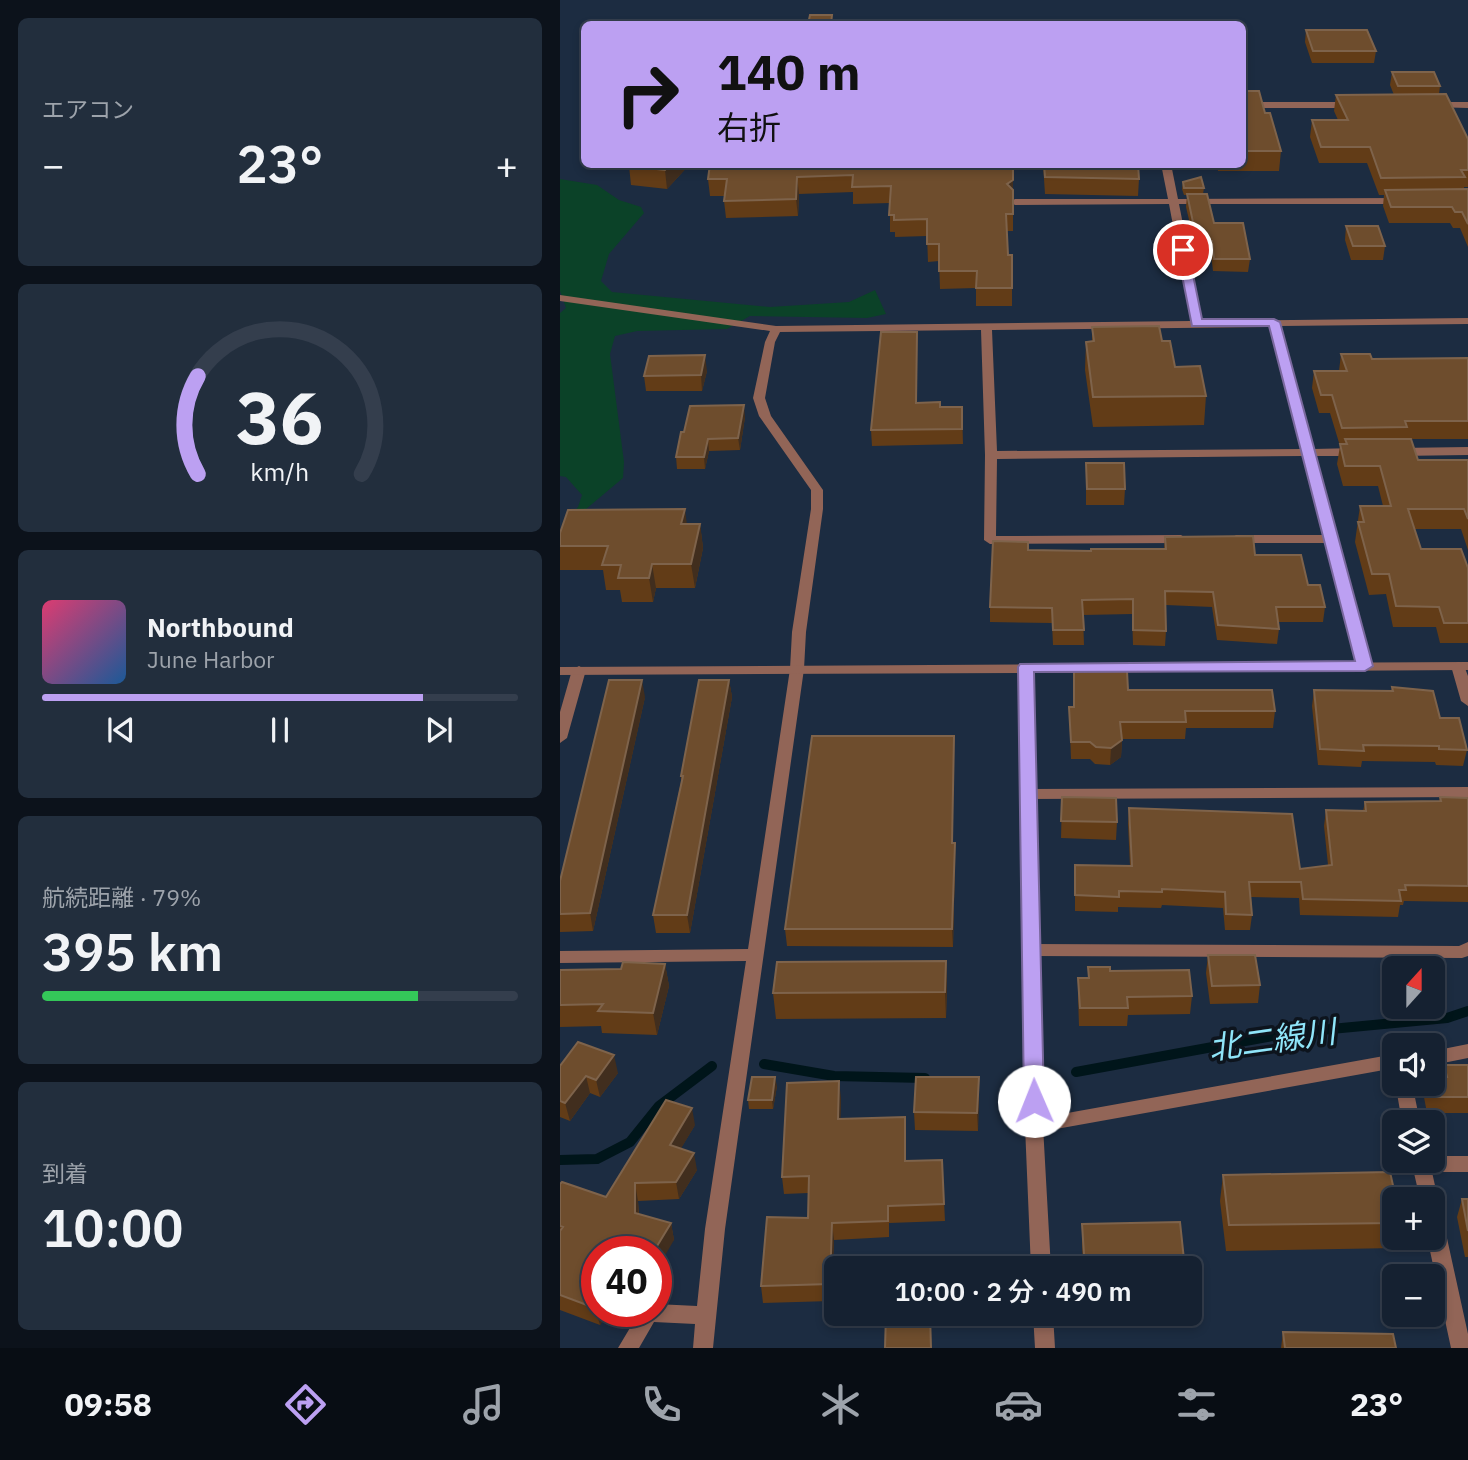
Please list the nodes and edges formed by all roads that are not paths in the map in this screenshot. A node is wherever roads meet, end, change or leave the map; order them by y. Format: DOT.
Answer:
graph roads {
  1 [pos="1246,105"];
  2 [pos="1362,105"];
  3 [pos="1428,105"];
  4 [pos="1468,105"];
  5 [pos="1167,168"];
  6 [pos="1173,201"];
  7 [pos="1414,201"];
  8 [pos="1015,202"];
  9 [pos="560,298"];
  10 [pos="1468,321"];
  11 [pos="1274,322"];
  12 [pos="1197,323"];
  13 [pos="986,326"];
  14 [pos="776,329"];
  15 [pos="1468,451"];
  16 [pos="1311,452"];
  17 [pos="991,455"];
  18 [pos="1195,539"];
  19 [pos="1223,539"];
  20 [pos="1333,539"];
  21 [pos="1365,666"];
  22 [pos="1463,666"];
  23 [pos="1026,667"];
  24 [pos="797,669"];
  25 [pos="579,670"];
  26 [pos="560,671"];
  27 [pos="1468,701"];
  28 [pos="560,738"];
  29 [pos="1468,792"];
  30 [pos="1028,794"];
  31 [pos="1468,948"];
  32 [pos="1032,950"];
  33 [pos="755,956"];
  34 [pos="560,957"];
  35 [pos="1468,1051"];
  36 [pos="1445,1056"];
  37 [pos="1382,1063"];
  38 [pos="1034,1126"];
  39 [pos="1445,1163"];
  40 [pos="1468,1164"];
  41 [pos="1440,1250"];
  42 [pos="1040,1256"];
  43 [pos="706,1315"];
  44 [pos="1044,1326"];
  45 [pos="628,1348"];
  46 [pos="703,1348"];
  47 [pos="1045,1348"];
  48 [pos="1461,1348"];
  1 -- 2 [label="street"];
  3 -- 4 [label="street"];
  5 -- 6 [label="street"];
  6 -- 7 [label="street"];
  6 -- 8 [label="street"];
  6 -- 12 [label="street"];
  9 -- 14 [label="street"];
  10 -- 11 [label="street"];
  11 -- 12 [label="street"];
  11 -- 16 [label="street"];
  12 -- 13 [label="street"];
  13 -- 14 [label="street"];
  13 -- 17 [label="street"];
  14 -- 24 [label="street"];
  15 -- 16 [label="street"];
  16 -- 17 [label="street"];
  16 -- 20 [label="street"];
  17 -- 18 [label="street"];
  19 -- 20 [label="street"];
  20 -- 21 [label="street"];
  21 -- 22 [label="street"];
  21 -- 23 [label="street"];
  22 -- 27 [label="street"];
  23 -- 24 [label="street"];
  23 -- 30 [label="street"];
  24 -- 25 [label="street"];
  24 -- 33 [label="street"];
  25 -- 26 [label="street"];
  25 -- 28 [label="street"];
  29 -- 30 [label="street"];
  30 -- 32 [label="street"];
  31 -- 32 [label="street"];
  32 -- 38 [label="street"];
  33 -- 34 [label="street"];
  33 -- 43 [label="street"];
  35 -- 36 [label="street"];
  37 -- 38 [label="street"];
  38 -- 42 [label="street"];
  39 -- 40 [label="street"];
  41 -- 48 [label="street"];
  43 -- 45 [label="street"];
  43 -- 46 [label="street"];
  44 -- 47 [label="street"];
}
